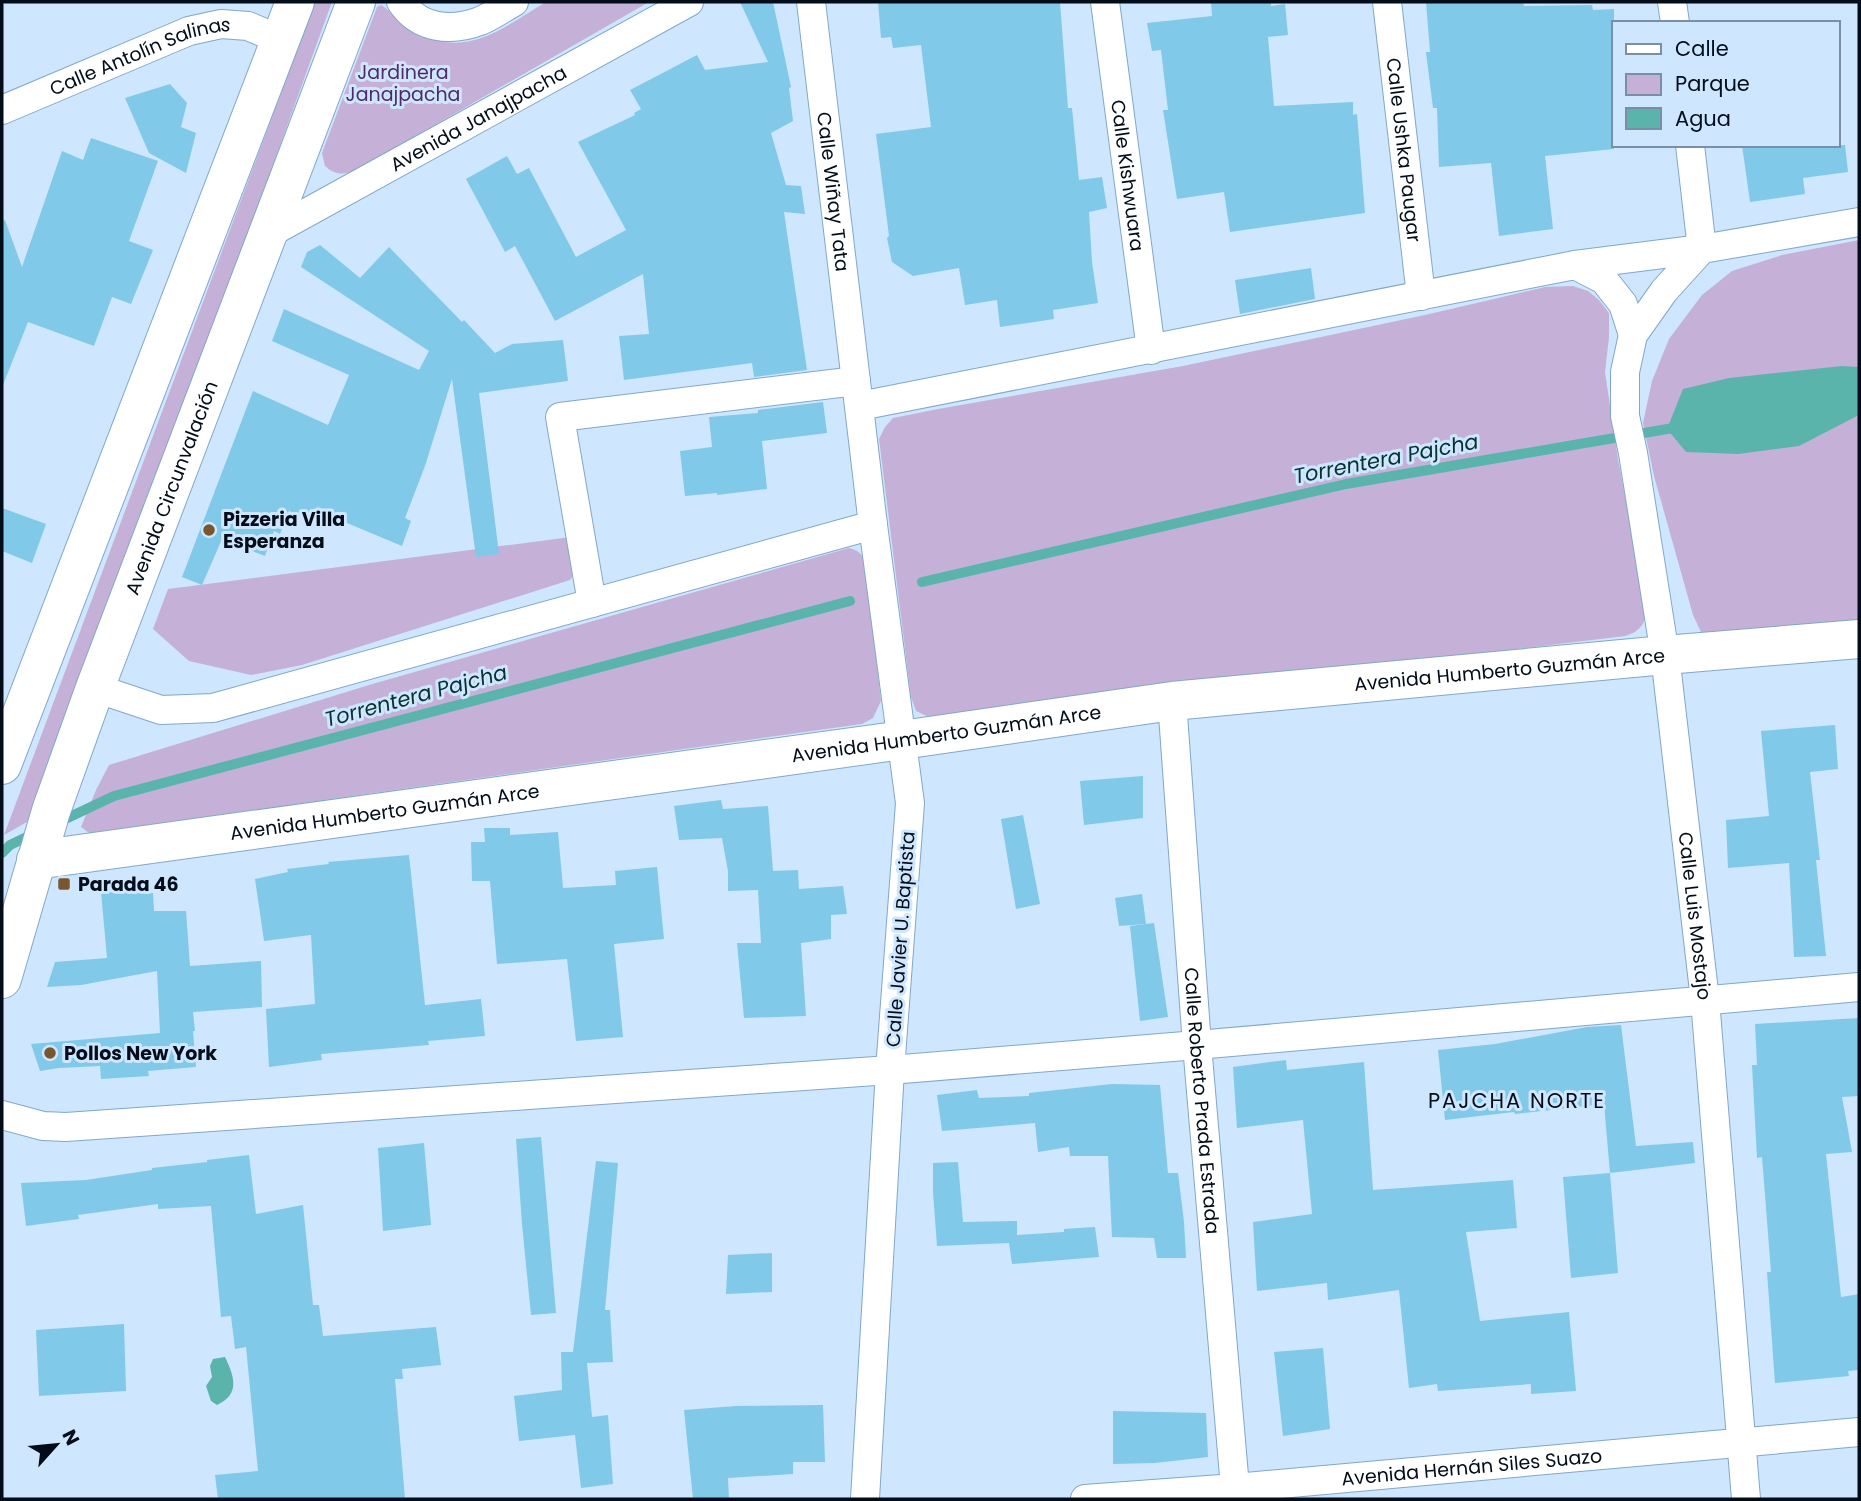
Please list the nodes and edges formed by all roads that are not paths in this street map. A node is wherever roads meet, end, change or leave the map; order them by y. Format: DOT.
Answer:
graph roads {
  1 [pos="295,2"];
  2 [pos="356,2"];
  3 [pos="401,2"];
  4 [pos="514,2"];
  5 [pos="689,2"];
  6 [pos="811,2"];
  7 [pos="1105,2"];
  8 [pos="1387,2"];
  9 [pos="1672,2"];
  10 [pos="1675,21"];
  11 [pos="281,40"];
  12 [pos="2,110"];
  13 [pos="1690,147"];
  14 [pos="1859,222"];
  15 [pos="268,234"];
  16 [pos="1702,249"];
  17 [pos="1575,265"];
  18 [pos="1421,296"];
  19 [pos="1633,335"];
  20 [pos="1150,350"];
  21 [pos="858,393"];
  22 [pos="873,525"];
  23 [pos="592,603"];
  24 [pos="1859,639"];
  25 [pos="1665,655"];
  26 [pos="95,688"];
  27 [pos="1172,701"];
  28 [pos="902,740"];
  29 [pos="2,765"];
  30 [pos="37,855"];
  31 [pos="2,979"];
  32 [pos="1859,986"];
  33 [pos="1705,1000"];
  34 [pos="1197,1045"];
  35 [pos="890,1070"];
  36 [pos="2,1115"];
  37 [pos="1859,1432"];
  38 [pos="1740,1442"];
  39 [pos="1235,1493"];
  40 [pos="865,1499"];
  41 [pos="1085,1499"];
  42 [pos="1746,1499"];
  1 -- 11 [label="main road"];
  2 -- 15 [label="main road, Avenida Circunvalación"];
  3 -- 4 [label="street"];
  5 -- 15 [label="street, Avenida Janajpacha"];
  6 -- 21 [label="street, Calle Wiñay Tata"];
  7 -- 20 [label="street, Calle Kishwuara"];
  8 -- 18 [label="street, Calle Ushka Paugar"];
  9 -- 10 [label="street"];
  11 -- 12 [label="street, Calle Antolín Salinas"];
  11 -- 29 [label="main road"];
  13 -- 16 [label="street"];
  14 -- 16 [label="street"];
  15 -- 26 [label="main road, Avenida Circunvalación"];
  16 -- 17 [label="street"];
  16 -- 19 [label="street, Calle Luis Mostajo"];
  17 -- 18 [label="street"];
  17 -- 19 [label="street"];
  18 -- 20 [label="street"];
  19 -- 25 [label="street, Calle Luis Mostajo"];
  20 -- 21 [label="street"];
  21 -- 22 [label="street, Calle Javier U. Baptista"];
  21 -- 23 [label="street"];
  22 -- 23 [label="street"];
  22 -- 28 [label="street, Calle Javier U. Baptista"];
  23 -- 26 [label="street"];
  24 -- 25 [label="main road, Avenida Humberto Guzmán Arce"];
  25 -- 27 [label="main road, Avenida Humberto Guzmán Arce"];
  25 -- 33 [label="street, Calle Luis Mostajo"];
  26 -- 30 [label="main road, Avenida Circunvalación"];
  27 -- 28 [label="main road, Avenida Humberto Guzmán Arce"];
  27 -- 34 [label="street, Calle Roberto Prada Estrada"];
  28 -- 30 [label="main road, Avenida Humberto Guzmán Arce"];
  28 -- 35 [label="street, Calle Javier U. Baptista"];
  30 -- 31 [label="main road, Avenida Circunvalación"];
  32 -- 33 [label="street"];
  33 -- 34 [label="street"];
  33 -- 38 [label="street, Calle Luis Mostajo"];
  34 -- 35 [label="street"];
  34 -- 39 [label="street, Calle Roberto Prada Estrada"];
  35 -- 36 [label="street"];
  35 -- 40 [label="street, Calle Javier U. Baptista"];
  37 -- 38 [label="street, Avenida Hernán Siles Suazo"];
  38 -- 39 [label="street, Avenida Hernán Siles Suazo"];
  38 -- 42 [label="street, Calle Luis Mostajo"];
  39 -- 41 [label="street, Avenida Hernán Siles Suazo"];
}
